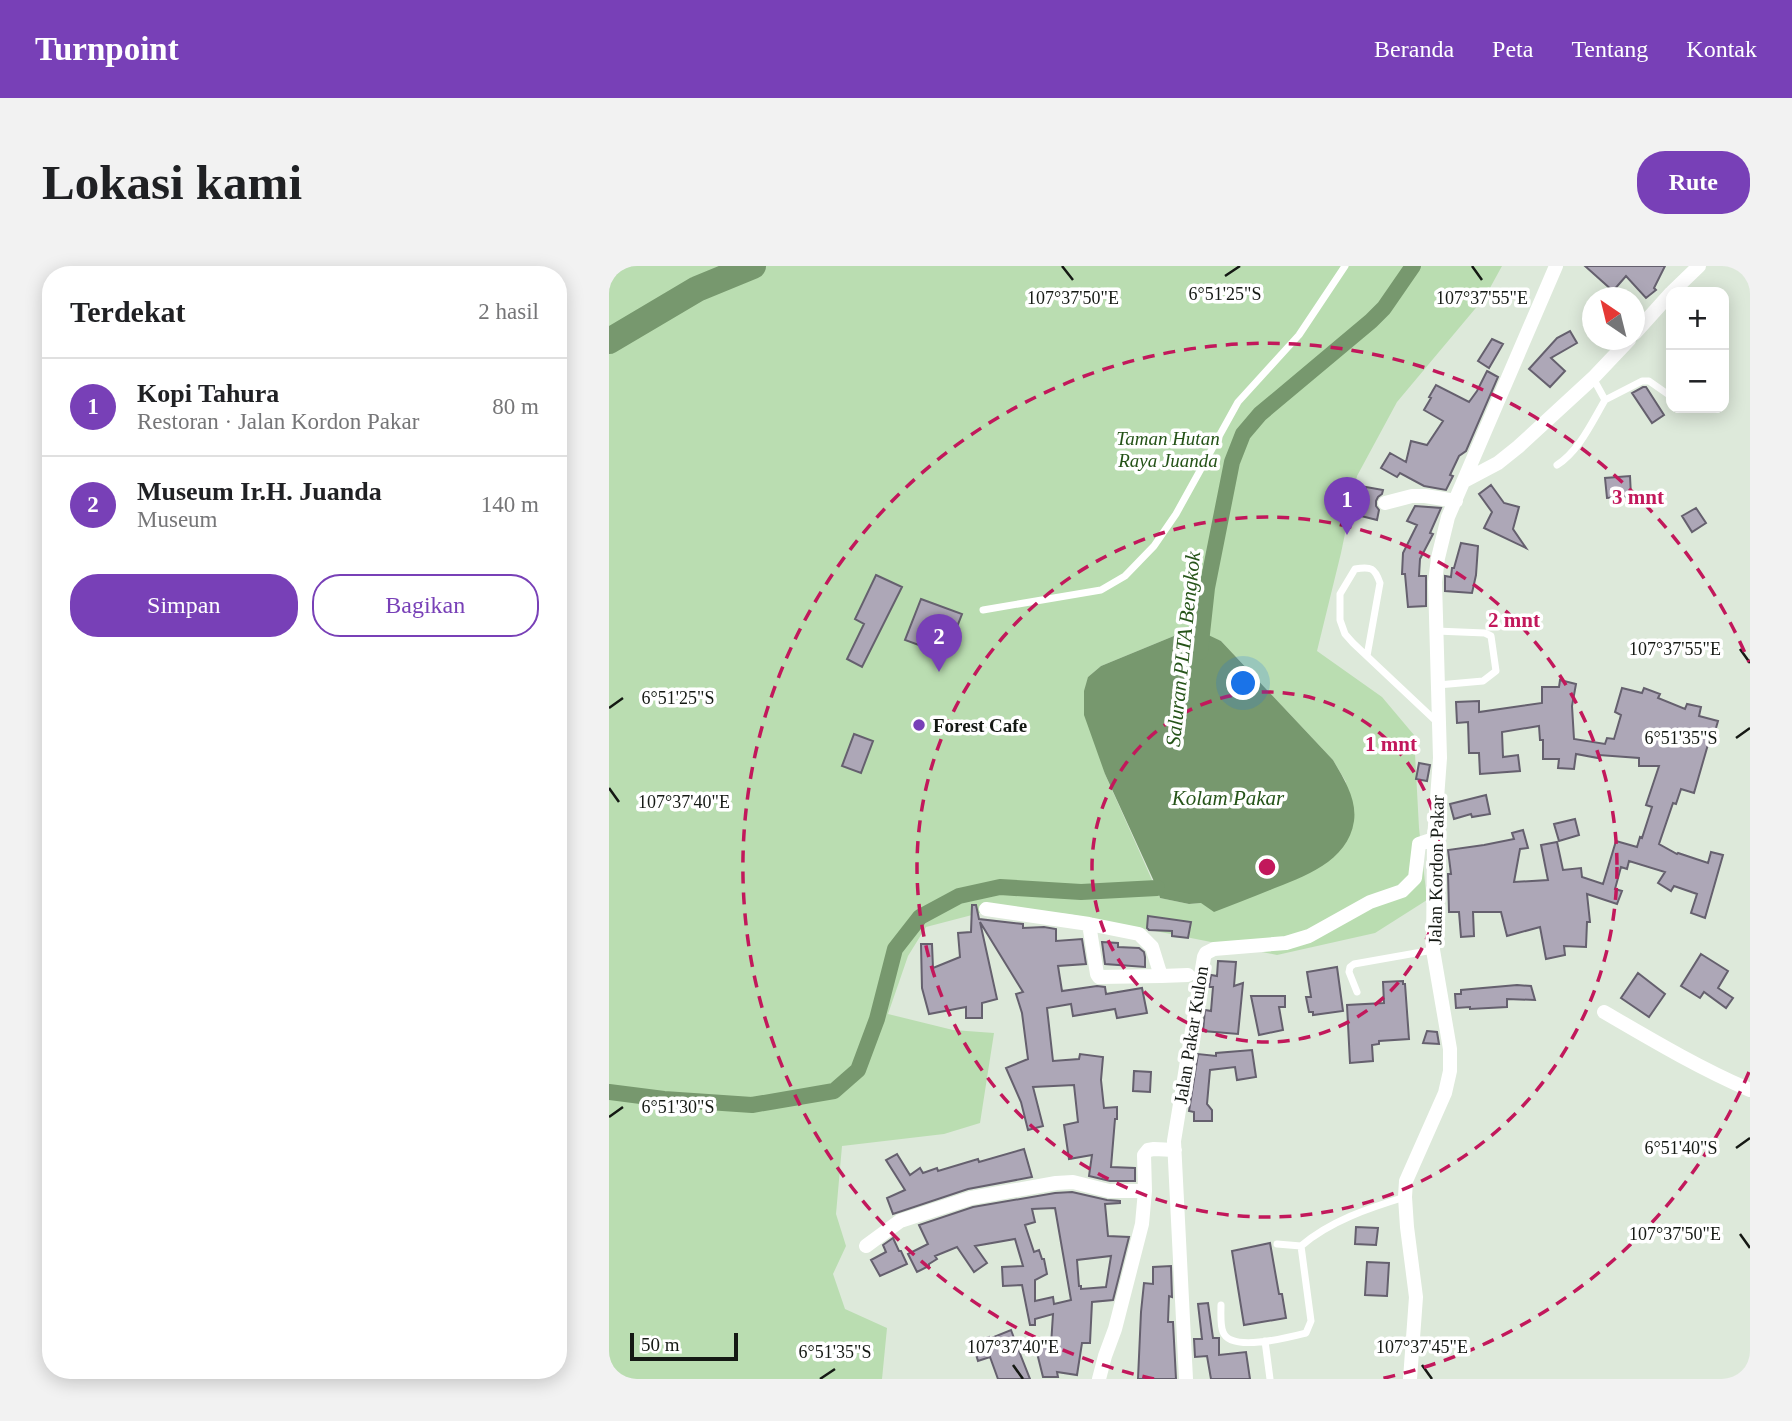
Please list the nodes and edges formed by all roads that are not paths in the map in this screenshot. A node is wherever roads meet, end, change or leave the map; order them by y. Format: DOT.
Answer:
graph roads {
  1 [pos="1345,266"];
  2 [pos="1550,269"];
  3 [pos="1690,269"];
  4 [pos="1676,287"];
  5 [pos="1666,299"];
  6 [pos="1645,321"];
  7 [pos="1620,350"];
  8 [pos="1593,378"];
  9 [pos="1666,393"];
  10 [pos="1605,400"];
  11 [pos="1557,465"];
  12 [pos="1464,481"];
  13 [pos="1456,501"];
  14 [pos="1385,503"];
  15 [pos="983,610"];
  16 [pos="1436,631"];
  17 [pos="1367,656"];
  18 [pos="1438,685"];
  19 [pos="1438,723"];
  20 [pos="1434,839"];
  21 [pos="986,909"];
  22 [pos="1089,924"];
  23 [pos="1433,950"];
  24 [pos="1188,975"];
  25 [pos="1161,976"];
  26 [pos="1357,992"];
  27 [pos="1604,1012"];
  28 [pos="1750,1090"];
  29 [pos="1174,1146"];
  30 [pos="1145,1191"];
  31 [pos="1405,1197"];
  32 [pos="1277,1244"];
  33 [pos="866,1246"];
  34 [pos="1301,1246"];
  35 [pos="1221,1305"];
  36 [pos="1265,1341"];
  37 [pos="1100,1379"];
  38 [pos="1186,1379"];
  39 [pos="1270,1379"];
  40 [pos="1410,1379"];
  1 -- 15 [label="lane"];
  2 -- 12 [label="street, Jalan Kordon Pakar"];
  3 -- 4 [label="street"];
  5 -- 6 [label="street"];
  7 -- 8 [label="street"];
  8 -- 10 [label="lane"];
  8 -- 12 [label="street"];
  9 -- 10 [label="lane"];
  10 -- 11 [label="lane"];
  12 -- 13 [label="street, Jalan Kordon Pakar"];
  13 -- 14 [label="street"];
  13 -- 16 [label="street, Jalan Kordon Pakar"];
  16 -- 18 [label="street, Jalan Kordon Pakar"];
  16 -- 18 [label="lane"];
  17 -- 17 [label="lane"];
  17 -- 19 [label="lane"];
  18 -- 19 [label="street, Jalan Kordon Pakar"];
  19 -- 20 [label="street, Jalan Kordon Pakar"];
  20 -- 23 [label="street, Jalan Kordon Pakar"];
  20 -- 29 [label="street, Jalan Pakar Kulon"];
  21 -- 22 [label="street"];
  22 -- 25 [label="street"];
  22 -- 25 [label="street"];
  23 -- 26 [label="lane"];
  23 -- 31 [label="street, Jalan Kordon Pakar"];
  24 -- 25 [label="street"];
  27 -- 28 [label="street"];
  29 -- 30 [label="street"];
  29 -- 38 [label="street"];
  30 -- 33 [label="street"];
  30 -- 37 [label="street"];
  31 -- 34 [label="lane"];
  31 -- 40 [label="street, Jalan Kordon Pakar"];
  32 -- 34 [label="lane"];
  34 -- 36 [label="lane"];
  35 -- 36 [label="lane"];
  36 -- 39 [label="lane"];
}
